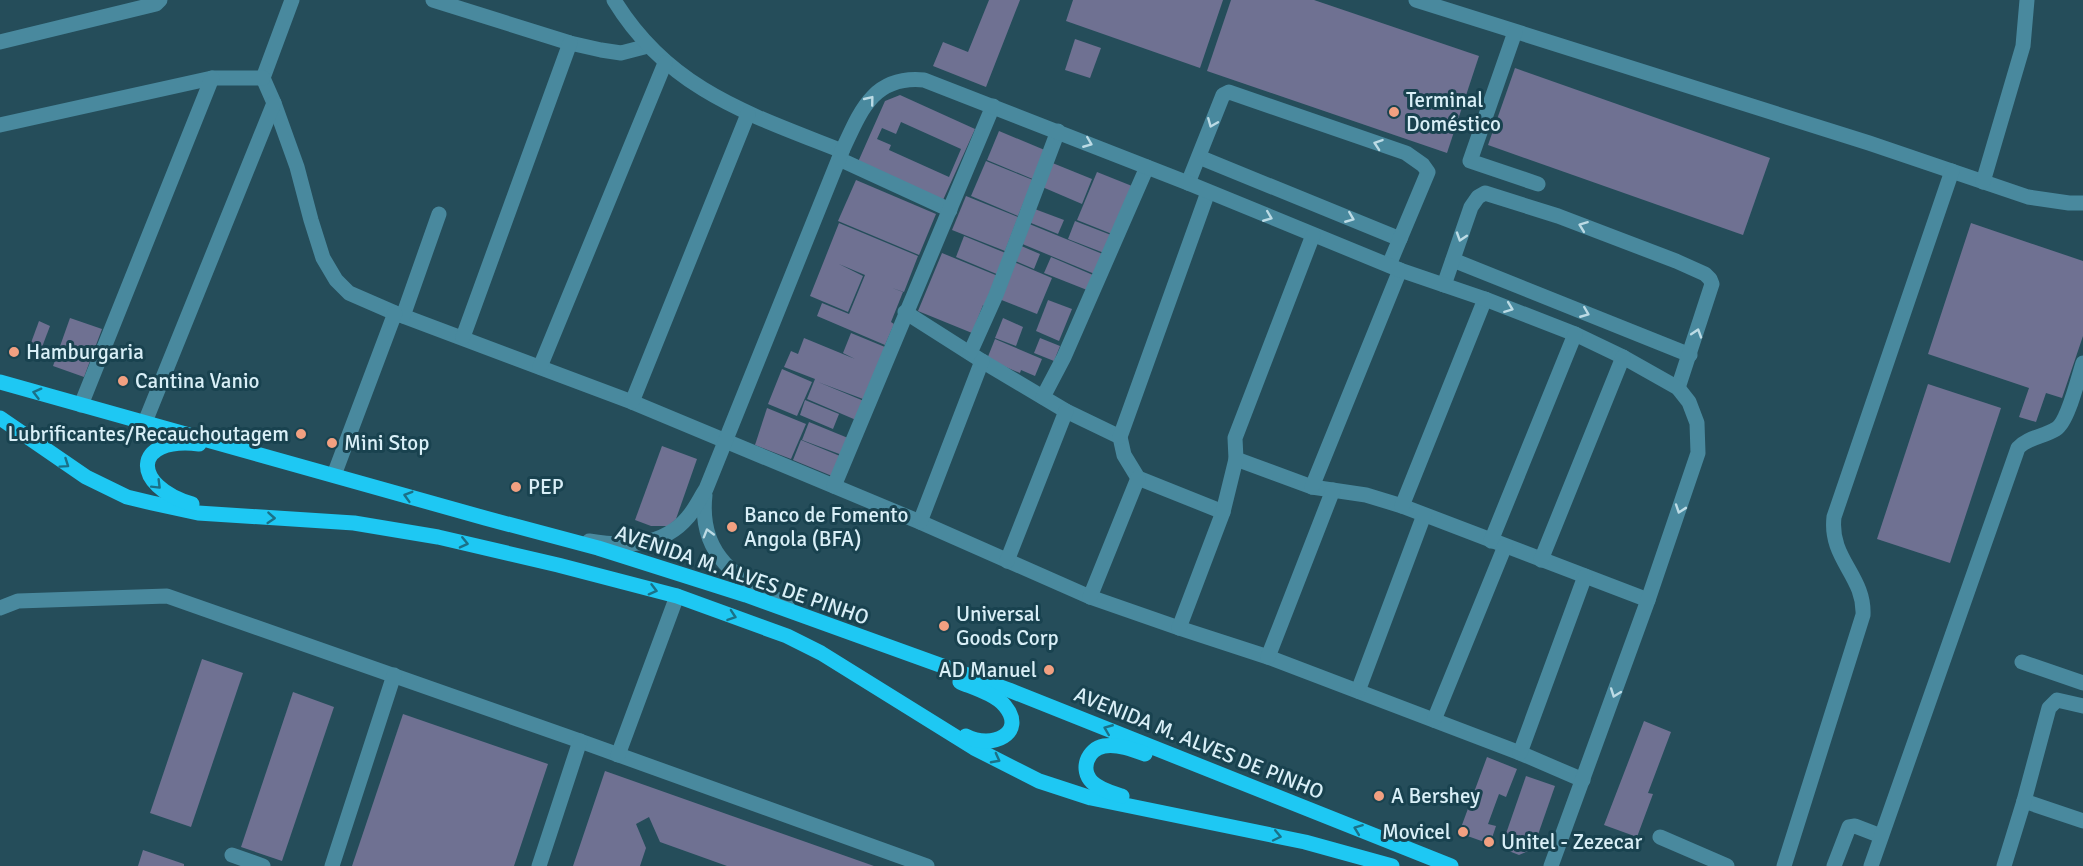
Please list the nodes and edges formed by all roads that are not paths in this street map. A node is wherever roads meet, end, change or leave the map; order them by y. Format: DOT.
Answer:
graph roads {
  1 [pos="160,0"];
  2 [pos="292,0"];
  3 [pos="432,0"];
  4 [pos="1416,0"];
  5 [pos="2026,0"];
  6 [pos="617,2"];
  7 [pos="1515,32"];
  8 [pos="0,42"];
  9 [pos="570,43"];
  10 [pos="648,46"];
  11 [pos="665,63"];
  12 [pos="212,78"];
  13 [pos="263,78"];
  14 [pos="274,103"];
  15 [pos="993,106"];
  16 [pos="748,114"];
  17 [pos="0,124"];
  18 [pos="1058,131"];
  19 [pos="840,155"];
  20 [pos="1199,157"];
  21 [pos="1147,167"];
  22 [pos="1952,171"];
  23 [pos="1983,182"];
  24 [pos="1188,183"];
  25 [pos="1538,184"];
  26 [pos="1208,192"];
  27 [pos="2083,203"];
  28 [pos="950,210"];
  29 [pos="439,214"];
  30 [pos="1313,235"];
  31 [pos="1400,238"];
  32 [pos="1453,260"];
  33 [pos="1395,268"];
  34 [pos="1444,285"];
  35 [pos="1485,299"];
  36 [pos="906,312"];
  37 [pos="399,314"];
  38 [pos="1575,334"];
  39 [pos="463,337"];
  40 [pos="1690,355"];
  41 [pos="1623,357"];
  42 [pos="976,358"];
  43 [pos="2083,363"];
  44 [pos="540,367"];
  45 [pos="0,382"];
  46 [pos="1678,388"];
  47 [pos="1043,397"];
  48 [pos="632,402"];
  49 [pos="81,405"];
  50 [pos="1066,411"];
  51 [pos="0,418"];
  52 [pos="145,422"];
  53 [pos="1120,437"];
  54 [pos="726,442"];
  55 [pos="255,454"];
  56 [pos="1236,459"];
  57 [pos="334,475"];
  58 [pos="1138,478"];
  59 [pos="834,486"];
  60 [pos="1312,487"];
  61 [pos="706,489"];
  62 [pos="1333,490"];
  63 [pos="1402,506"];
  64 [pos="1223,512"];
  65 [pos="1424,515"];
  66 [pos="242,516"];
  67 [pos="920,522"];
  68 [pos="555,536"];
  69 [pos="1498,543"];
  70 [pos="1541,560"];
  71 [pos="1007,561"];
  72 [pos="1585,576"];
  73 [pos="677,596"];
  74 [pos="1090,597"];
  75 [pos="1648,600"];
  76 [pos="0,609"];
  77 [pos="815,620"];
  78 [pos="1179,628"];
  79 [pos="888,647"];
  80 [pos="1268,657"];
  81 [pos="2022,662"];
  82 [pos="394,675"];
  83 [pos="2083,683"];
  84 [pos="874,685"];
  85 [pos="1358,691"];
  86 [pos="2083,706"];
  87 [pos="1434,720"];
  88 [pos="580,741"];
  89 [pos="1520,753"];
  90 [pos="618,755"];
  91 [pos="1583,780"];
  92 [pos="1240,782"];
  93 [pos="2024,801"];
  94 [pos="2083,821"];
  95 [pos="1220,823"];
  96 [pos="1881,836"];
  97 [pos="1660,837"];
  98 [pos="232,855"];
  99 [pos="263,866"];
  100 [pos="332,866"];
  101 [pos="539,866"];
  102 [pos="927,866"];
  103 [pos="1392,866"];
  104 [pos="1451,866"];
  105 [pos="1551,866"];
  106 [pos="1727,866"];
  107 [pos="1784,866"];
  108 [pos="1834,866"];
  109 [pos="1871,866"];
  110 [pos="2004,866"];
  1 -- 8 [label="street"];
  2 -- 13 [label="street"];
  3 -- 9 [label="street"];
  4 -- 7 [label="street"];
  5 -- 23 [label="street"];
  6 -- 10 [label="street"];
  7 -- 22 [label="street"];
  7 -- 25 [label="street"];
  9 -- 10 [label="street"];
  9 -- 39 [label="street"];
  10 -- 11 [label="street"];
  11 -- 16 [label="street"];
  11 -- 44 [label="street"];
  12 -- 13 [label="street"];
  12 -- 17 [label="street"];
  12 -- 49 [label="street"];
  13 -- 14 [label="street"];
  14 -- 37 [label="street"];
  14 -- 52 [label="street"];
  15 -- 18 [label="street"];
  19 -- 15 [label="street, one-way"];
  15 -- 28 [label="street"];
  16 -- 19 [label="street"];
  16 -- 48 [label="street"];
  18 -- 21 [label="street, one-way"];
  18 -- 42 [label="street"];
  19 -- 28 [label="street"];
  19 -- 54 [label="street"];
  20 -- 24 [label="street"];
  20 -- 31 [label="street, one-way"];
  31 -- 20 [label="street, one-way"];
  21 -- 24 [label="street"];
  21 -- 47 [label="street"];
  22 -- 23 [label="street"];
  22 -- 107 [label="street"];
  23 -- 27 [label="street"];
  24 -- 26 [label="street"];
  26 -- 30 [label="street, one-way"];
  26 -- 53 [label="street"];
  28 -- 36 [label="street"];
  29 -- 37 [label="street"];
  30 -- 33 [label="street"];
  30 -- 56 [label="street"];
  31 -- 33 [label="street"];
  32 -- 34 [label="street"];
  32 -- 40 [label="street, one-way"];
  40 -- 32 [label="street, one-way"];
  33 -- 34 [label="street"];
  33 -- 60 [label="street"];
  34 -- 35 [label="street"];
  35 -- 38 [label="street, one-way"];
  35 -- 63 [label="street"];
  36 -- 42 [label="street"];
  36 -- 59 [label="street"];
  37 -- 39 [label="street"];
  37 -- 57 [label="street"];
  38 -- 41 [label="street"];
  38 -- 69 [label="street"];
  39 -- 44 [label="street"];
  40 -- 46 [label="street"];
  41 -- 46 [label="street"];
  41 -- 70 [label="street"];
  42 -- 47 [label="street"];
  42 -- 67 [label="street"];
  43 -- 96 [label="street"];
  44 -- 48 [label="street"];
  49 -- 45 [label="main road, AVENIDA M. ALVES DE PINHO, one-way"];
  46 -- 75 [label="street, one-way"];
  47 -- 50 [label="street"];
  48 -- 54 [label="street"];
  49 -- 52 [label="main road, AVENIDA M. ALVES DE PINHO"];
  50 -- 53 [label="street"];
  50 -- 71 [label="street"];
  51 -- 66 [label="main road, AVENIDA M. ALVES DE PINHO, one-way"];
  52 -- 55 [label="main road, AVENIDA M. ALVES DE PINHO"];
  53 -- 58 [label="street"];
  54 -- 59 [label="street"];
  54 -- 61 [label="street"];
  55 -- 57 [label="main road, AVENIDA M. ALVES DE PINHO"];
  55 -- 66 [label="main road, one-way"];
  56 -- 60 [label="street"];
  56 -- 64 [label="street"];
  68 -- 57 [label="main road, AVENIDA M. ALVES DE PINHO, one-way"];
  58 -- 64 [label="street"];
  58 -- 74 [label="street"];
  59 -- 67 [label="street"];
  60 -- 62 [label="street"];
  61 -- 68 [label="street"];
  77 -- 61 [label="street, one-way"];
  62 -- 63 [label="street"];
  62 -- 80 [label="street"];
  63 -- 65 [label="street"];
  64 -- 78 [label="street"];
  65 -- 69 [label="street"];
  65 -- 85 [label="street"];
  66 -- 73 [label="main road, AVENIDA M. ALVES DE PINHO, one-way"];
  67 -- 71 [label="street"];
  68 -- 77 [label="main road, AVENIDA M. ALVES DE PINHO"];
  69 -- 70 [label="street"];
  69 -- 87 [label="street"];
  70 -- 72 [label="street"];
  71 -- 74 [label="street"];
  72 -- 75 [label="street"];
  72 -- 89 [label="street"];
  73 -- 84 [label="main road, AVENIDA M. ALVES DE PINHO, one-way"];
  73 -- 90 [label="street"];
  74 -- 78 [label="street"];
  75 -- 91 [label="street, one-way"];
  76 -- 82 [label="street"];
  77 -- 79 [label="main road, AVENIDA M. ALVES DE PINHO"];
  78 -- 80 [label="street"];
  79 -- 84 [label="main road"];
  92 -- 79 [label="main road, AVENIDA M. ALVES DE PINHO, one-way"];
  80 -- 85 [label="street"];
  81 -- 83 [label="street"];
  82 -- 88 [label="street"];
  82 -- 100 [label="street"];
  84 -- 95 [label="main road, AVENIDA M. ALVES DE PINHO, one-way"];
  85 -- 87 [label="street"];
  86 -- 93 [label="street"];
  87 -- 89 [label="street"];
  88 -- 90 [label="street"];
  88 -- 101 [label="street"];
  89 -- 91 [label="street"];
  90 -- 102 [label="street"];
  91 -- 105 [label="street"];
  92 -- 95 [label="main road"];
  104 -- 92 [label="main road, AVENIDA M. ALVES DE PINHO, one-way"];
  93 -- 94 [label="street"];
  93 -- 110 [label="street"];
  95 -- 103 [label="main road, AVENIDA M. ALVES DE PINHO, one-way"];
  96 -- 108 [label="street"];
  96 -- 109 [label="street"];
  97 -- 106 [label="street"];
  98 -- 99 [label="street"];
}
